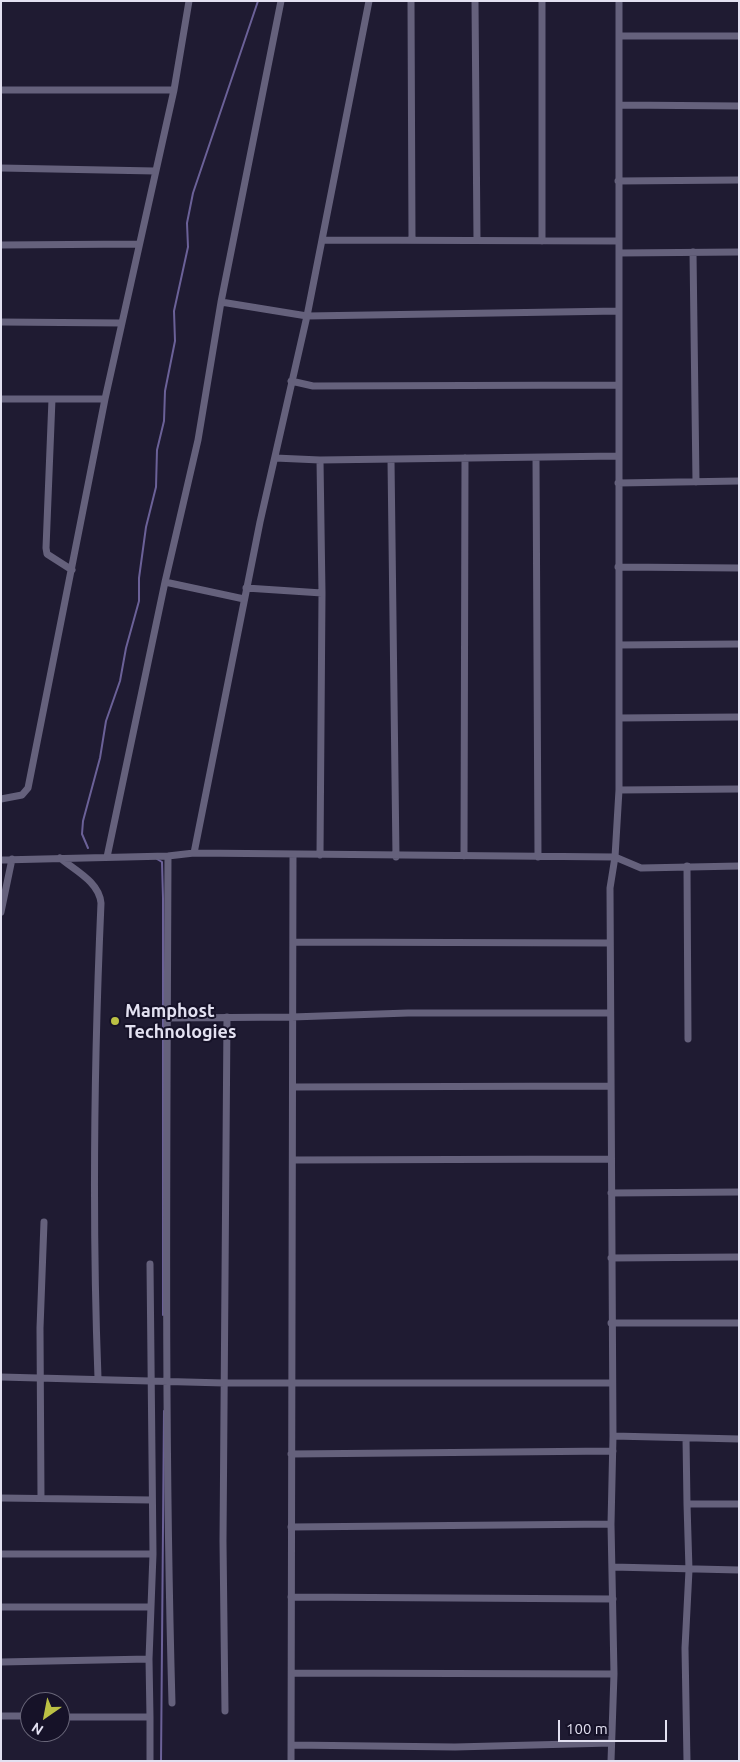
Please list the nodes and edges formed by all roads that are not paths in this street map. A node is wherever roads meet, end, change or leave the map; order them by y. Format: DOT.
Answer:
graph roads {
  1 [pos="189,1"];
  2 [pos="282,1"];
  3 [pos="369,1"];
  4 [pos="411,1"];
  5 [pos="475,1"];
  6 [pos="542,1"];
  7 [pos="619,1"];
  8 [pos="619,36"];
  9 [pos="739,36"];
  10 [pos="1,90"];
  11 [pos="174,90"];
  12 [pos="620,105"];
  13 [pos="739,106"];
  14 [pos="1,168"];
  15 [pos="155,171"];
  16 [pos="739,180"];
  17 [pos="618,181"];
  18 [pos="412,239"];
  19 [pos="323,240"];
  20 [pos="477,240"];
  21 [pos="542,241"];
  22 [pos="618,241"];
  23 [pos="138,244"];
  24 [pos="1,245"];
  25 [pos="693,252"];
  26 [pos="739,252"];
  27 [pos="619,253"];
  28 [pos="221,302"];
  29 [pos="619,311"];
  30 [pos="307,316"];
  31 [pos="1,322"];
  32 [pos="122,322"];
  33 [pos="291,381"];
  34 [pos="619,385"];
  35 [pos="1,399"];
  36 [pos="52,399"];
  37 [pos="105,399"];
  38 [pos="619,456"];
  39 [pos="275,458"];
  40 [pos="465,458"];
  41 [pos="536,458"];
  42 [pos="320,460"];
  43 [pos="391,460"];
  44 [pos="739,481"];
  45 [pos="696,482"];
  46 [pos="618,483"];
  47 [pos="618,567"];
  48 [pos="739,568"];
  49 [pos="72,570"];
  50 [pos="166,582"];
  51 [pos="246,588"];
  52 [pos="322,592"];
  53 [pos="244,599"];
  54 [pos="739,644"];
  55 [pos="619,645"];
  56 [pos="739,717"];
  57 [pos="619,718"];
  58 [pos="739,789"];
  59 [pos="619,790"];
  60 [pos="1,799"];
  61 [pos="194,853"];
  62 [pos="293,855"];
  63 [pos="320,855"];
  64 [pos="168,856"];
  65 [pos="464,856"];
  66 [pos="107,857"];
  67 [pos="396,857"];
  68 [pos="538,857"];
  69 [pos="615,857"];
  70 [pos="60,858"];
  71 [pos="12,859"];
  72 [pos="1,860"];
  73 [pos="687,866"];
  74 [pos="739,866"];
  75 [pos="2,909"];
  76 [pos="293,942"];
  77 [pos="610,943"];
  78 [pos="610,1013"];
  79 [pos="292,1017"];
  80 [pos="168,1018"];
  81 [pos="227,1018"];
  82 [pos="688,1039"];
  83 [pos="610,1086"];
  84 [pos="293,1087"];
  85 [pos="611,1159"];
  86 [pos="294,1160"];
  87 [pos="611,1192"];
  88 [pos="739,1192"];
  89 [pos="44,1222"];
  90 [pos="739,1257"];
  91 [pos="611,1258"];
  92 [pos="150,1264"];
  93 [pos="612,1323"];
  94 [pos="739,1323"];
  95 [pos="1,1377"];
  96 [pos="42,1378"];
  97 [pos="98,1378"];
  98 [pos="151,1380"];
  99 [pos="166,1380"];
  100 [pos="292,1382"];
  101 [pos="224,1383"];
  102 [pos="611,1383"];
  103 [pos="613,1436"];
  104 [pos="686,1438"];
  105 [pos="739,1439"];
  106 [pos="612,1451"];
  107 [pos="291,1454"];
  108 [pos="1,1498"];
  109 [pos="41,1498"];
  110 [pos="152,1500"];
  111 [pos="687,1504"];
  112 [pos="739,1504"];
  113 [pos="611,1524"];
  114 [pos="291,1527"];
  115 [pos="1,1554"];
  116 [pos="153,1554"];
  117 [pos="612,1567"];
  118 [pos="688,1570"];
  119 [pos="739,1570"];
  120 [pos="291,1597"];
  121 [pos="613,1599"];
  122 [pos="1,1607"];
  123 [pos="152,1607"];
  124 [pos="149,1659"];
  125 [pos="1,1662"];
  126 [pos="292,1673"];
  127 [pos="614,1674"];
  128 [pos="172,1703"];
  129 [pos="225,1711"];
  130 [pos="1,1716"];
  131 [pos="20,1716"];
  132 [pos="70,1716"];
  133 [pos="150,1717"];
  134 [pos="611,1743"];
  135 [pos="291,1745"];
  136 [pos="150,1761"];
  137 [pos="291,1761"];
  138 [pos="611,1761"];
  139 [pos="687,1761"];
  1 -- 11 [label="street"];
  2 -- 28 [label="street"];
  3 -- 19 [label="street"];
  4 -- 18 [label="street"];
  5 -- 20 [label="street"];
  6 -- 21 [label="street"];
  7 -- 8 [label="street"];
  8 -- 9 [label="street"];
  8 -- 12 [label="street"];
  10 -- 11 [label="street"];
  11 -- 15 [label="street"];
  12 -- 13 [label="street"];
  12 -- 17 [label="street"];
  14 -- 15 [label="street"];
  15 -- 23 [label="street"];
  16 -- 17 [label="street"];
  17 -- 22 [label="street"];
  18 -- 19 [label="street"];
  18 -- 20 [label="street"];
  19 -- 30 [label="street"];
  20 -- 21 [label="street"];
  21 -- 22 [label="street"];
  22 -- 27 [label="street"];
  23 -- 24 [label="street"];
  23 -- 32 [label="street"];
  25 -- 26 [label="street"];
  25 -- 27 [label="street"];
  25 -- 45 [label="street"];
  27 -- 29 [label="street"];
  28 -- 30 [label="street"];
  28 -- 50 [label="street"];
  29 -- 30 [label="street"];
  29 -- 34 [label="street"];
  30 -- 33 [label="street"];
  31 -- 32 [label="street"];
  32 -- 37 [label="street"];
  33 -- 34 [label="street"];
  33 -- 39 [label="street"];
  34 -- 38 [label="street"];
  35 -- 36 [label="street"];
  36 -- 37 [label="street"];
  36 -- 49 [label="street"];
  37 -- 49 [label="street"];
  38 -- 41 [label="street"];
  38 -- 46 [label="street"];
  39 -- 42 [label="street"];
  39 -- 51 [label="street"];
  40 -- 41 [label="street"];
  40 -- 43 [label="street"];
  40 -- 65 [label="street"];
  41 -- 68 [label="street"];
  42 -- 43 [label="street"];
  42 -- 52 [label="street"];
  43 -- 67 [label="street"];
  44 -- 45 [label="street"];
  45 -- 46 [label="street"];
  46 -- 47 [label="street"];
  47 -- 48 [label="street"];
  47 -- 55 [label="street"];
  49 -- 60 [label="street"];
  50 -- 53 [label="street"];
  50 -- 66 [label="street"];
  51 -- 52 [label="street"];
  51 -- 53 [label="street"];
  52 -- 63 [label="street"];
  53 -- 61 [label="street"];
  54 -- 55 [label="street"];
  55 -- 57 [label="street"];
  56 -- 57 [label="street"];
  57 -- 59 [label="street"];
  58 -- 59 [label="street"];
  59 -- 69 [label="street"];
  61 -- 62 [label="street"];
  61 -- 64 [label="street"];
  62 -- 63 [label="street"];
  62 -- 76 [label="street"];
  63 -- 67 [label="street"];
  64 -- 66 [label="street"];
  64 -- 80 [label="street"];
  65 -- 67 [label="street"];
  65 -- 68 [label="street"];
  66 -- 70 [label="street"];
  68 -- 69 [label="street"];
  69 -- 73 [label="street"];
  69 -- 77 [label="street"];
  70 -- 71 [label="street"];
  70 -- 97 [label="street"];
  71 -- 72 [label="street"];
  71 -- 75 [label="street"];
  73 -- 74 [label="street"];
  73 -- 82 [label="street"];
  76 -- 77 [label="street"];
  76 -- 79 [label="street"];
  77 -- 78 [label="street"];
  78 -- 79 [label="street"];
  78 -- 83 [label="street"];
  79 -- 81 [label="street"];
  79 -- 84 [label="street"];
  80 -- 81 [label="street"];
  80 -- 99 [label="street"];
  81 -- 101 [label="street"];
  83 -- 84 [label="street"];
  83 -- 85 [label="street"];
  84 -- 86 [label="street"];
  85 -- 86 [label="street"];
  85 -- 87 [label="street"];
  86 -- 100 [label="street"];
  87 -- 88 [label="street"];
  87 -- 91 [label="street"];
  89 -- 96 [label="street"];
  90 -- 91 [label="street"];
  91 -- 93 [label="street"];
  92 -- 98 [label="street"];
  93 -- 94 [label="street"];
  93 -- 102 [label="street"];
  95 -- 96 [label="street"];
  96 -- 97 [label="street"];
  96 -- 109 [label="street"];
  97 -- 98 [label="street"];
  98 -- 99 [label="street"];
  98 -- 110 [label="street"];
  99 -- 101 [label="street"];
  99 -- 128 [label="street"];
  100 -- 101 [label="street"];
  100 -- 102 [label="street"];
  100 -- 107 [label="street"];
  101 -- 129 [label="street"];
  102 -- 103 [label="street"];
  103 -- 104 [label="street"];
  103 -- 106 [label="street"];
  104 -- 105 [label="street"];
  104 -- 111 [label="street"];
  106 -- 107 [label="street"];
  106 -- 113 [label="street"];
  107 -- 114 [label="street"];
  108 -- 109 [label="street"];
  109 -- 110 [label="street"];
  110 -- 116 [label="street"];
  111 -- 112 [label="street"];
  111 -- 118 [label="street"];
  113 -- 114 [label="street"];
  113 -- 117 [label="street"];
  114 -- 120 [label="street"];
  115 -- 116 [label="street"];
  116 -- 123 [label="street"];
  117 -- 118 [label="street"];
  117 -- 121 [label="street"];
  118 -- 119 [label="street"];
  118 -- 139 [label="street"];
  120 -- 121 [label="street"];
  120 -- 126 [label="street"];
  121 -- 127 [label="street"];
  122 -- 123 [label="street"];
  123 -- 124 [label="street"];
  124 -- 125 [label="street"];
  124 -- 133 [label="street"];
  126 -- 127 [label="street"];
  126 -- 135 [label="street"];
  127 -- 134 [label="street"];
  130 -- 131 [label="street"];
  132 -- 133 [label="street"];
  133 -- 136 [label="street"];
  134 -- 135 [label="street"];
  134 -- 138 [label="street"];
  135 -- 137 [label="street"];
}
